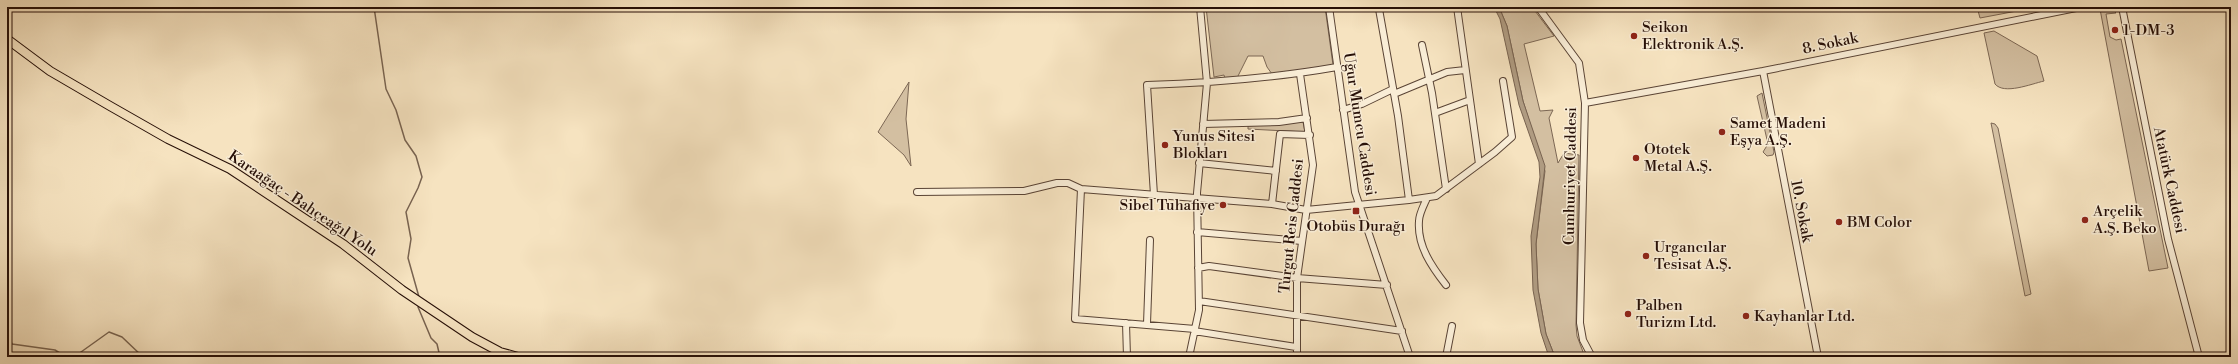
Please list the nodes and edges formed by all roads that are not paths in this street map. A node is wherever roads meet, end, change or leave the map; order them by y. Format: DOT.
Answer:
graph roads {
  1 [pos="1200,7"];
  2 [pos="1329,7"];
  3 [pos="1457,7"];
  4 [pos="1538,7"];
  5 [pos="2081,7"];
  6 [pos="2122,7"];
  7 [pos="1379,9"];
  8 [pos="7,39"];
  9 [pos="1422,45"];
  10 [pos="1337,67"];
  11 [pos="1465,70"];
  12 [pos="1762,71"];
  13 [pos="1300,74"];
  14 [pos="1428,78"];
  15 [pos="1503,81"];
  16 [pos="1207,83"];
  17 [pos="1394,91"];
  18 [pos="1470,100"];
  19 [pos="1585,103"];
  20 [pos="1343,110"];
  21 [pos="1435,113"];
  22 [pos="1307,118"];
  23 [pos="1203,124"];
  24 [pos="1310,135"];
  25 [pos="1199,163"];
  26 [pos="1479,164"];
  27 [pos="1276,171"];
  28 [pos="1081,189"];
  29 [pos="1446,189"];
  30 [pos="917,192"];
  31 [pos="1154,195"];
  32 [pos="1197,198"];
  33 [pos="1427,198"];
  34 [pos="1409,200"];
  35 [pos="1272,204"];
  36 [pos="1359,204"];
  37 [pos="1306,210"];
  38 [pos="1197,232"];
  39 [pos="1150,240"];
  40 [pos="1302,241"];
  41 [pos="1198,268"];
  42 [pos="1297,278"];
  43 [pos="1387,285"];
  44 [pos="1446,285"];
  45 [pos="1199,301"];
  46 [pos="1296,314"];
  47 [pos="1126,323"];
  48 [pos="1147,324"];
  49 [pos="1452,326"];
  50 [pos="1195,330"];
  51 [pos="1402,331"];
  52 [pos="1296,347"];
  53 [pos="518,357"];
  54 [pos="1127,357"];
  55 [pos="1189,357"];
  56 [pos="1297,357"];
  57 [pos="1410,357"];
  58 [pos="1446,357"];
  59 [pos="1592,357"];
  60 [pos="1818,357"];
  61 [pos="2199,357"];
  1 -- 16 [label="street"];
  2 -- 10 [label="street, Uğur Mumcu Caddesi"];
  3 -- 11 [label="street"];
  4 -- 19 [label="street, Cumhuriyet Caddesi"];
  5 -- 12 [label="street, 8. Sokak"];
  6 -- 61 [label="street, Atatürk Caddesi"];
  7 -- 17 [label="street"];
  8 -- 53 [label="main road, Karaağaç - Bahçeağıl Yolu"];
  9 -- 14 [label="street"];
  10 -- 13 [label="street"];
  10 -- 20 [label="street, Uğur Mumcu Caddesi"];
  11 -- 14 [label="street"];
  11 -- 18 [label="street"];
  12 -- 19 [label="street, 8. Sokak"];
  12 -- 60 [label="street, 10. Sokak"];
  13 -- 16 [label="street"];
  13 -- 22 [label="street, Turgut Reis Caddesi"];
  14 -- 17 [label="street"];
  14 -- 21 [label="street"];
  15 -- 26 [label="street"];
  16 -- 23 [label="street"];
  16 -- 31 [label="street"];
  17 -- 20 [label="street"];
  17 -- 34 [label="street"];
  18 -- 21 [label="street"];
  18 -- 26 [label="street"];
  19 -- 59 [label="street, Cumhuriyet Caddesi"];
  20 -- 36 [label="street, Uğur Mumcu Caddesi"];
  21 -- 29 [label="street"];
  22 -- 23 [label="street"];
  22 -- 24 [label="street, Turgut Reis Caddesi"];
  23 -- 25 [label="street"];
  24 -- 27 [label="street"];
  24 -- 37 [label="street, Turgut Reis Caddesi"];
  25 -- 27 [label="street"];
  25 -- 32 [label="street"];
  26 -- 29 [label="street"];
  27 -- 35 [label="street"];
  28 -- 30 [label="street"];
  28 -- 31 [label="street"];
  28 -- 47 [label="street"];
  29 -- 33 [label="street"];
  31 -- 32 [label="street"];
  32 -- 35 [label="street"];
  32 -- 38 [label="street"];
  33 -- 34 [label="street"];
  33 -- 44 [label="street"];
  34 -- 36 [label="street"];
  35 -- 37 [label="street"];
  36 -- 37 [label="street"];
  36 -- 43 [label="street, Uğur Mumcu Caddesi"];
  37 -- 40 [label="street, Turgut Reis Caddesi"];
  38 -- 40 [label="street"];
  38 -- 41 [label="street"];
  39 -- 48 [label="street"];
  40 -- 42 [label="street, Turgut Reis Caddesi"];
  41 -- 42 [label="street"];
  41 -- 45 [label="street"];
  42 -- 43 [label="street"];
  42 -- 46 [label="street, Turgut Reis Caddesi"];
  43 -- 51 [label="street, Uğur Mumcu Caddesi"];
  45 -- 46 [label="street"];
  45 -- 50 [label="street"];
  46 -- 51 [label="street"];
  46 -- 52 [label="street, Turgut Reis Caddesi"];
  47 -- 48 [label="street"];
  47 -- 54 [label="street"];
  48 -- 50 [label="street"];
  49 -- 58 [label="street"];
  50 -- 52 [label="street"];
  50 -- 55 [label="street"];
  51 -- 57 [label="street, Uğur Mumcu Caddesi"];
  52 -- 56 [label="street, Turgut Reis Caddesi"];
}
